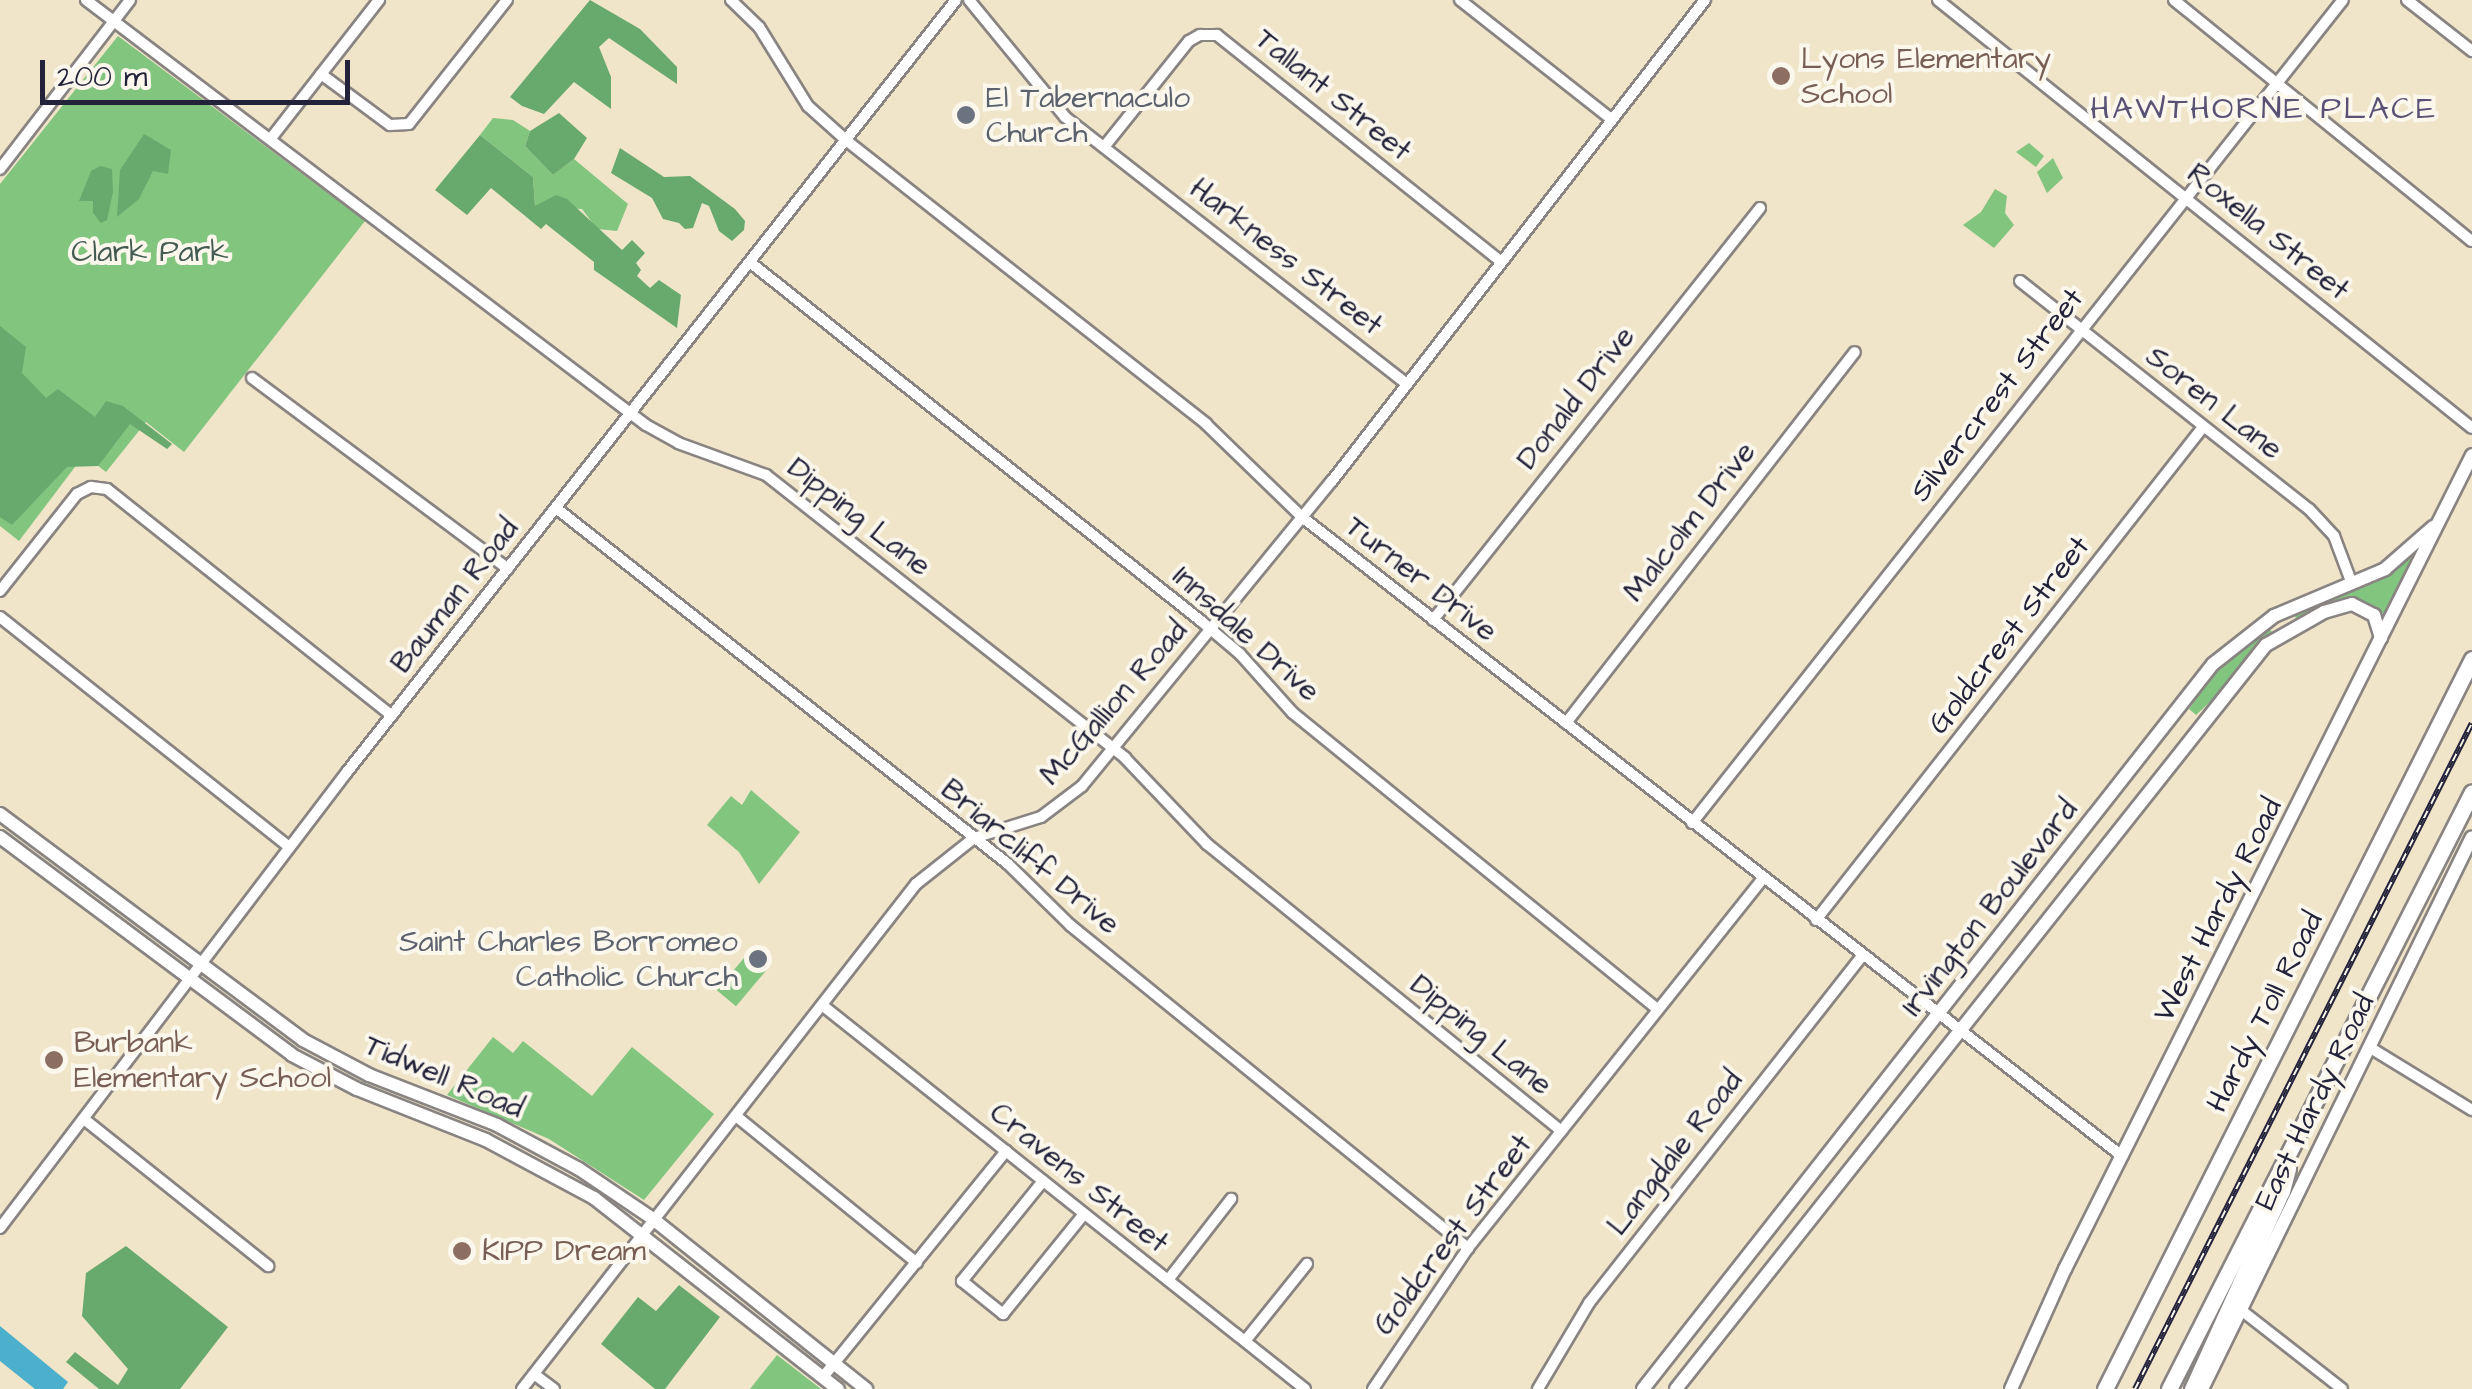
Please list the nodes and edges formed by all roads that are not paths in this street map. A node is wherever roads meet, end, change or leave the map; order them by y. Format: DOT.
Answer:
graph roads {
  1 [pos="86,0"];
  2 [pos="130,0"];
  3 [pos="379,0"];
  4 [pos="507,0"];
  5 [pos="731,0"];
  6 [pos="956,0"];
  7 [pos="969,0"];
  8 [pos="1460,0"];
  9 [pos="1705,0"];
  10 [pos="1938,0"];
  11 [pos="2174,0"];
  12 [pos="2343,0"];
  13 [pos="2407,0"];
  14 [pos="114,21"];
  15 [pos="2472,51"];
  16 [pos="321,74"];
  17 [pos="2276,84"];
  18 [pos="1611,119"];
  19 [pos="272,137"];
  20 [pos="846,141"];
  21 [pos="1104,147"];
  22 [pos="0,169"];
  23 [pos="2185,197"];
  24 [pos="1760,208"];
  25 [pos="2472,241"];
  26 [pos="1500,261"];
  27 [pos="751,263"];
  28 [pos="2020,281"];
  29 [pos="2080,329"];
  30 [pos="1855,352"];
  31 [pos="252,378"];
  32 [pos="1406,383"];
  33 [pos="632,414"];
  34 [pos="2203,427"];
  35 [pos="2472,428"];
  36 [pos="2472,455"];
  37 [pos="556,508"];
  38 [pos="1302,517"];
  39 [pos="2433,527"];
  40 [pos="508,569"];
  41 [pos="2352,584"];
  42 [pos="0,591"];
  43 [pos="2274,616"];
  44 [pos="0,617"];
  45 [pos="1433,620"];
  46 [pos="1212,630"];
  47 [pos="2283,633"];
  48 [pos="2382,638"];
  49 [pos="2472,659"];
  50 [pos="392,716"];
  51 [pos="2171,719"];
  52 [pos="1566,723"];
  53 [pos="2192,734"];
  54 [pos="1114,749"];
  55 [pos="2472,792"];
  56 [pos="0,814"];
  57 [pos="1692,823"];
  58 [pos="2472,836"];
  59 [pos="0,837"];
  60 [pos="974,838"];
  61 [pos="289,846"];
  62 [pos="1763,878"];
  63 [pos="85,882"];
  64 [pos="75,896"];
  65 [pos="2024,905"];
  66 [pos="2045,919"];
  67 [pos="1816,920"];
  68 [pos="1862,956"];
  69 [pos="199,966"];
  70 [pos="188,981"];
  71 [pos="822,1006"];
  72 [pos="1657,1009"];
  73 [pos="1937,1015"];
  74 [pos="1958,1031"];
  75 [pos="303,1040"];
  76 [pos="2369,1046"];
  77 [pos="292,1055"];
  78 [pos="434,1099"];
  79 [pos="2472,1110"];
  80 [pos="421,1115"];
  81 [pos="736,1116"];
  82 [pos="84,1120"];
  83 [pos="1561,1132"];
  84 [pos="2296,1135"];
  85 [pos="532,1142"];
  86 [pos="1006,1151"];
  87 [pos="2122,1156"];
  88 [pos="524,1158"];
  89 [pos="1823,1161"];
  90 [pos="1842,1177"];
  91 [pos="1042,1181"];
  92 [pos="1231,1199"];
  93 [pos="1084,1214"];
  94 [pos="653,1219"];
  95 [pos="0,1228"];
  96 [pos="641,1233"];
  97 [pos="1468,1248"];
  98 [pos="917,1263"];
  99 [pos="1307,1264"];
  100 [pos="268,1266"];
  101 [pos="1168,1280"];
  102 [pos="1704,1310"];
  103 [pos="2241,1310"];
  104 [pos="1726,1326"];
  105 [pos="1245,1341"];
  106 [pos="834,1364"];
  107 [pos="534,1374"];
  108 [pos="823,1377"];
  109 [pos="522,1389"];
  110 [pos="554,1389"];
  111 [pos="838,1389"];
  112 [pos="866,1389"];
  113 [pos="1305,1389"];
  114 [pos="1373,1389"];
  115 [pos="1538,1389"];
  116 [pos="1643,1389"];
  117 [pos="1676,1389"];
  118 [pos="2010,1389"];
  119 [pos="2105,1389"];
  120 [pos="2169,1389"];
  121 [pos="2192,1389"];
  122 [pos="2202,1389"];
  123 [pos="2342,1389"];
  1 -- 14 [label="street, Dipping Lane"];
  2 -- 14 [label="street"];
  3 -- 16 [label="street"];
  4 -- 16 [label="street"];
  5 -- 20 [label="street, Turner Drive"];
  6 -- 20 [label="street, Bauman Road"];
  7 -- 21 [label="street, Harkness Street"];
  8 -- 18 [label="street"];
  9 -- 18 [label="street, McGallion Road"];
  10 -- 23 [label="street, Roxella Street"];
  11 -- 17 [label="street"];
  12 -- 17 [label="street, Silvercrest Street"];
  13 -- 15 [label="street"];
  14 -- 19 [label="street, Dipping Lane"];
  14 -- 22 [label="street"];
  16 -- 19 [label="street"];
  17 -- 23 [label="street, Silvercrest Street"];
  17 -- 25 [label="street"];
  18 -- 26 [label="street, McGallion Road"];
  19 -- 33 [label="street, Dipping Lane"];
  20 -- 27 [label="street, Bauman Road"];
  20 -- 38 [label="street, Turner Drive"];
  21 -- 26 [label="street, Tallant Street"];
  21 -- 32 [label="street, Harkness Street"];
  23 -- 29 [label="street, Silvercrest Street"];
  23 -- 35 [label="street, Roxella Street"];
  24 -- 45 [label="street, Donald Drive"];
  26 -- 32 [label="street, McGallion Road"];
  27 -- 33 [label="street, Bauman Road"];
  27 -- 46 [label="street, Innsdale Drive"];
  28 -- 29 [label="street, Soren Lane"];
  29 -- 34 [label="street, Soren Lane"];
  29 -- 57 [label="street, Silvercrest Street"];
  30 -- 52 [label="street, Malcolm Drive"];
  31 -- 40 [label="street"];
  32 -- 38 [label="street, McGallion Road"];
  33 -- 37 [label="street, Bauman Road"];
  33 -- 54 [label="street, Dipping Lane"];
  34 -- 41 [label="street, Soren Lane"];
  34 -- 67 [label="street, Goldcrest Street"];
  36 -- 39 [label="main road, West Hardy Road"];
  37 -- 40 [label="street, Bauman Road"];
  37 -- 60 [label="street, Briarcliff Drive"];
  38 -- 45 [label="street, Turner Drive"];
  38 -- 46 [label="street, McGallion Road"];
  39 -- 41 [label="main road, Irvington Boulevard"];
  39 -- 48 [label="main road, West Hardy Road"];
  40 -- 50 [label="street, Bauman Road"];
  41 -- 43 [label="main road, Irvington Boulevard"];
  42 -- 50 [label="street"];
  43 -- 47 [label="main road"];
  43 -- 51 [label="main road, Irvington Boulevard"];
  44 -- 61 [label="street"];
  45 -- 52 [label="street, Turner Drive"];
  46 -- 54 [label="street, McGallion Road"];
  46 -- 72 [label="street, Innsdale Drive"];
  47 -- 48 [label="main road, Irvington Boulevard"];
  47 -- 53 [label="main road, Irvington Boulevard"];
  48 -- 87 [label="main road, West Hardy Road"];
  49 -- 119 [label="highway, Hardy Toll Road"];
  50 -- 61 [label="street, Bauman Road"];
  51 -- 53 [label="main road"];
  51 -- 65 [label="main road, Irvington Boulevard"];
  52 -- 57 [label="street, Turner Drive"];
  53 -- 66 [label="main road, Irvington Boulevard"];
  54 -- 60 [label="street, McGallion Road"];
  54 -- 83 [label="street, Dipping Lane"];
  55 -- 84 [label="highway"];
  56 -- 63 [label="main road, Tidwell Road"];
  57 -- 62 [label="street, Turner Drive"];
  58 -- 76 [label="main road, East Hardy Road"];
  59 -- 64 [label="main road, Tidwell Road"];
  60 -- 71 [label="street, McGallion Road"];
  60 -- 97 [label="street, Briarcliff Drive"];
  61 -- 69 [label="street, Bauman Road"];
  62 -- 67 [label="street, Turner Drive"];
  62 -- 72 [label="street, Goldcrest Street"];
  63 -- 64 [label="main road"];
  63 -- 69 [label="main road, Tidwell Road"];
  64 -- 70 [label="main road, Tidwell Road"];
  65 -- 66 [label="main road"];
  65 -- 73 [label="main road, Irvington Boulevard"];
  66 -- 74 [label="main road, Irvington Boulevard"];
  67 -- 68 [label="street, Turner Drive"];
  68 -- 73 [label="street, Turner Drive"];
  68 -- 115 [label="street, Langdale Road"];
  69 -- 70 [label="street, Bauman Road"];
  69 -- 75 [label="main road, Tidwell Road"];
  70 -- 77 [label="main road, Tidwell Road"];
  70 -- 82 [label="street, Bauman Road"];
  71 -- 81 [label="street, McGallion Road"];
  71 -- 86 [label="street, Cravens Street"];
  72 -- 83 [label="street, Goldcrest Street"];
  73 -- 74 [label="street, Turner Drive"];
  73 -- 89 [label="main road, Irvington Boulevard"];
  74 -- 87 [label="street, Turner Drive"];
  74 -- 90 [label="main road, Irvington Boulevard"];
  75 -- 77 [label="main road"];
  75 -- 78 [label="main road, Tidwell Road"];
  76 -- 79 [label="street"];
  76 -- 103 [label="main road, East Hardy Road"];
  77 -- 80 [label="main road, Tidwell Road"];
  78 -- 80 [label="main road"];
  78 -- 85 [label="main road, Tidwell Road"];
  80 -- 88 [label="main road, Tidwell Road"];
  81 -- 94 [label="street, McGallion Road"];
  81 -- 98 [label="street"];
  82 -- 95 [label="street, Bauman Road"];
  82 -- 100 [label="street"];
  83 -- 97 [label="street, Goldcrest Street"];
  84 -- 120 [label="highway"];
  84 -- 121 [label="highway"];
  85 -- 88 [label="main road"];
  85 -- 94 [label="main road, Tidwell Road"];
  86 -- 91 [label="street, Cravens Street"];
  86 -- 98 [label="street"];
  87 -- 118 [label="main road, West Hardy Road"];
  88 -- 96 [label="main road, Tidwell Road"];
  89 -- 90 [label="main road"];
  89 -- 102 [label="main road, Irvington Boulevard"];
  90 -- 104 [label="main road, Irvington Boulevard"];
  91 -- 93 [label="street, Cravens Street"];
  91 -- 93 [label="street"];
  92 -- 101 [label="street"];
  93 -- 101 [label="street, Cravens Street"];
  94 -- 96 [label="street, McGallion Road"];
  94 -- 106 [label="main road, Tidwell Road"];
  96 -- 107 [label="street, McGallion Road"];
  96 -- 108 [label="main road, Tidwell Road"];
  97 -- 114 [label="street, Goldcrest Street"];
  98 -- 106 [label="street"];
  99 -- 105 [label="street"];
  101 -- 105 [label="street, Cravens Street"];
  102 -- 104 [label="main road"];
  102 -- 116 [label="main road, Irvington Boulevard"];
  103 -- 122 [label="main road, East Hardy Road"];
  103 -- 123 [label="street"];
  104 -- 117 [label="main road, Irvington Boulevard"];
  105 -- 113 [label="street, Cravens Street"];
  106 -- 108 [label="street"];
  106 -- 112 [label="main road, Tidwell Road"];
  107 -- 109 [label="street, McGallion Road"];
  107 -- 110 [label="street"];
  108 -- 111 [label="main road, Tidwell Road"];
}
